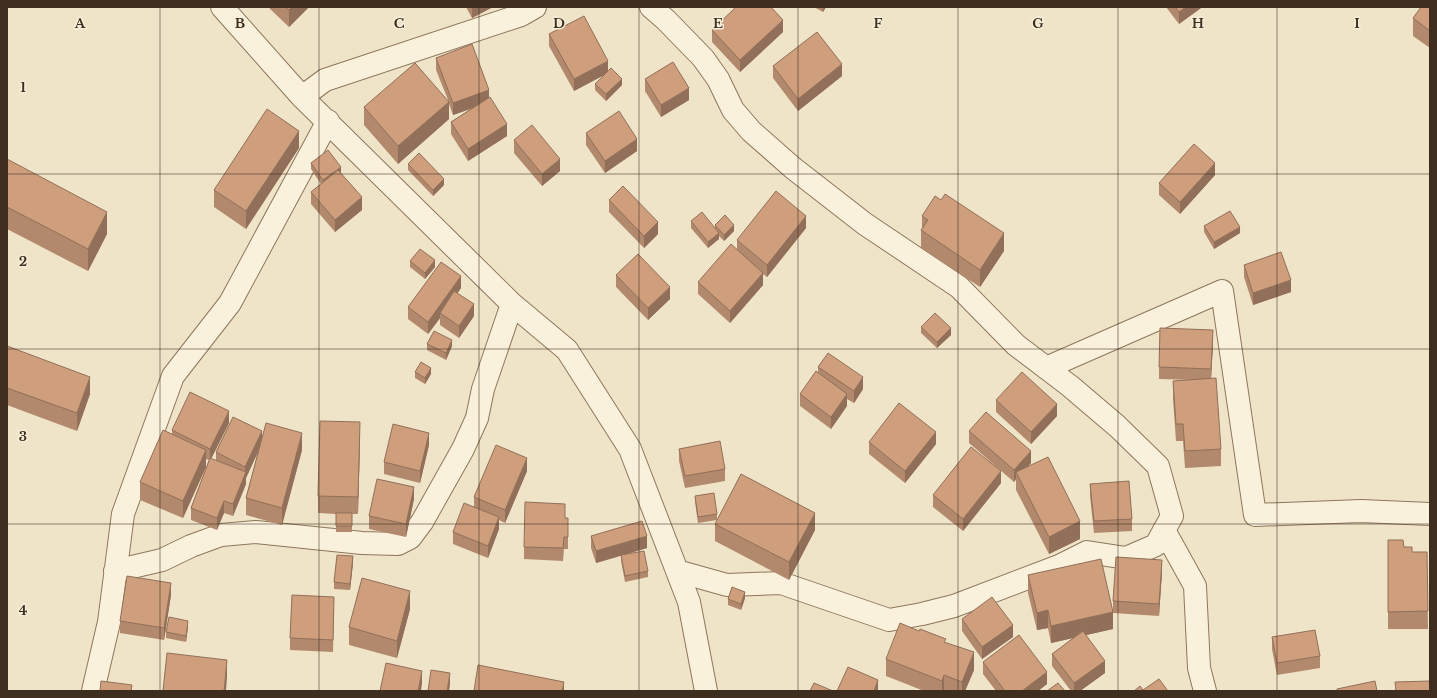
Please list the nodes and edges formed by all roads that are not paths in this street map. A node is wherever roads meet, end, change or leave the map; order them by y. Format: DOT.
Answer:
graph roads {
  1 [pos="222,7"];
  2 [pos="535,7"];
  3 [pos="651,7"];
  4 [pos="302,97"];
  5 [pos="328,121"];
  6 [pos="512,304"];
  7 [pos="1046,368"];
  8 [pos="1430,514"];
  9 [pos="1164,530"];
  10 [pos="677,571"];
  11 [pos="115,572"];
  12 [pos="93,691"];
  13 [pos="706,691"];
  14 [pos="1205,691"];
  1 -- 4 [label="street"];
  2 -- 4 [label="street"];
  3 -- 7 [label="street"];
  4 -- 5 [label="street"];
  5 -- 6 [label="street"];
  5 -- 11 [label="street"];
  6 -- 10 [label="street"];
  6 -- 11 [label="street"];
  7 -- 8 [label="street"];
  7 -- 9 [label="street"];
  9 -- 10 [label="street"];
  9 -- 14 [label="street"];
  10 -- 13 [label="street"];
  11 -- 12 [label="street"];
}
